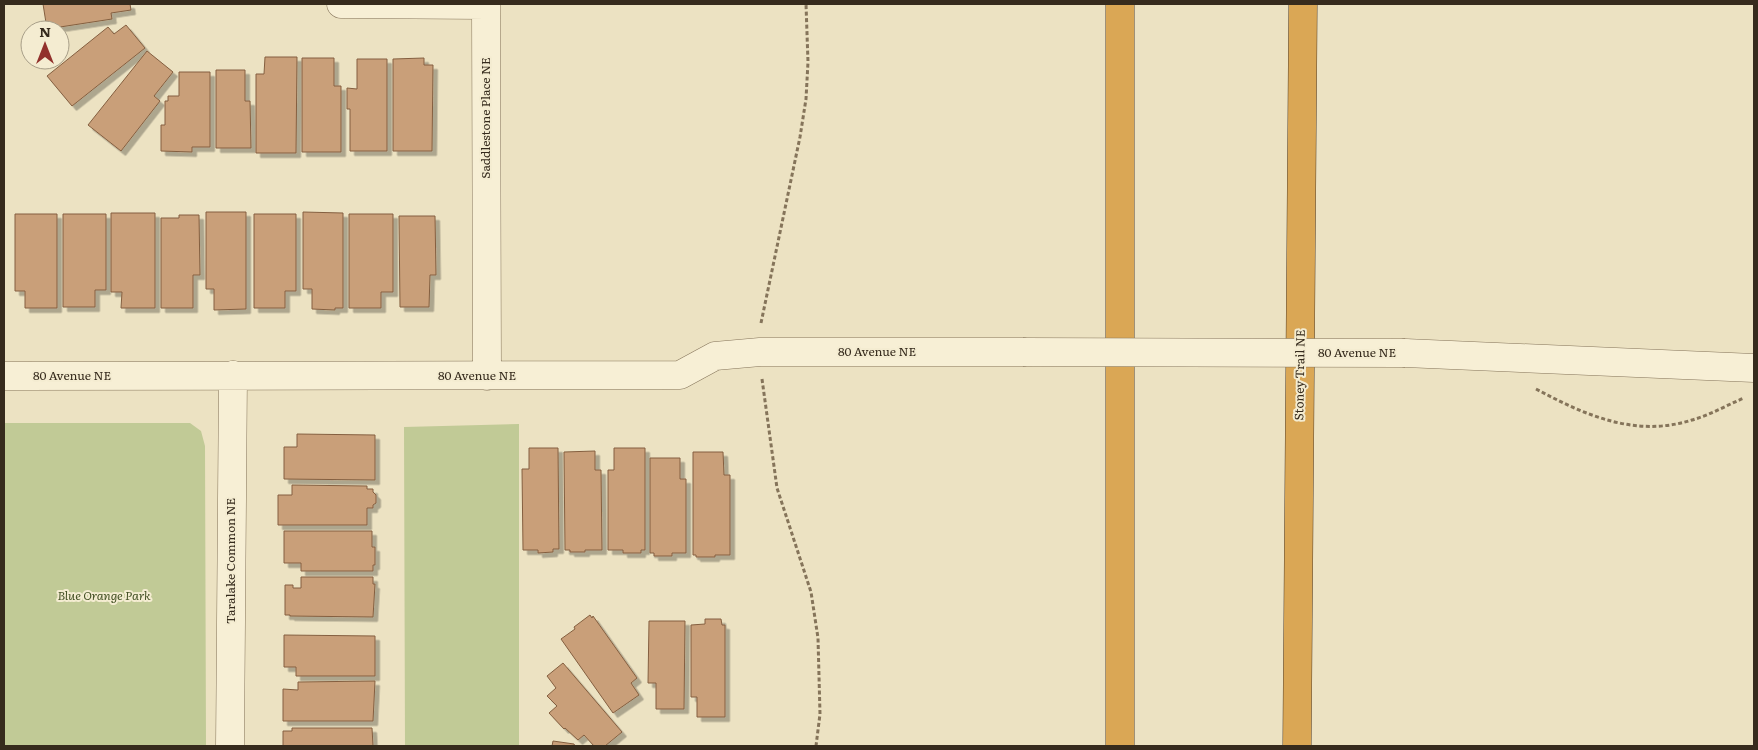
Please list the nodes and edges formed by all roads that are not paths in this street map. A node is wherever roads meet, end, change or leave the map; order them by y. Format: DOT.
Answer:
graph roads {
  1 [pos="341,4"];
  2 [pos="1120,4"];
  3 [pos="1303,4"];
  4 [pos="1754,368"];
  5 [pos="232,375"];
  6 [pos="4,376"];
  7 [pos="487,376"];
  8 [pos="230,746"];
  9 [pos="1120,746"];
  10 [pos="1298,746"];
  1 -- 7 [label="street, Saddlestone Place NE"];
  2 -- 9 [label="highway"];
  3 -- 10 [label="highway, Stoney Trail NE"];
  4 -- 7 [label="street, 80 Avenue NE, bridge"];
  5 -- 6 [label="street, 80 Avenue NE"];
  5 -- 7 [label="street, 80 Avenue NE"];
  5 -- 8 [label="street, Taralake Common NE"];
}
